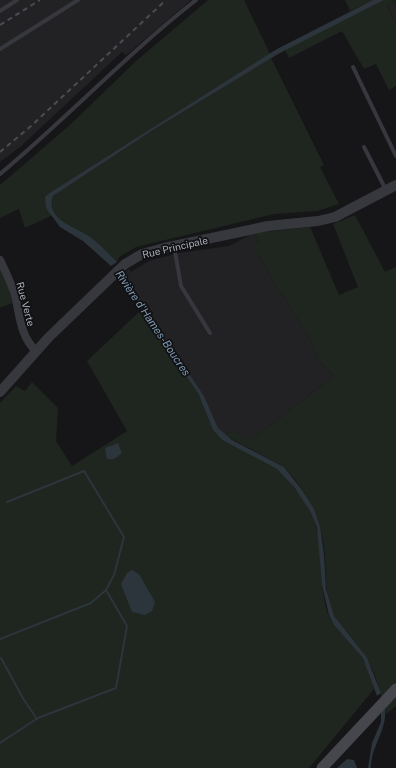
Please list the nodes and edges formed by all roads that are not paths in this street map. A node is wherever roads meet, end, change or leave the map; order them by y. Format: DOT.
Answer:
graph roads {
  1 [pos="17,0"];
  2 [pos="78,0"];
  3 [pos="196,0"];
  4 [pos="0,11"];
  5 [pos="0,49"];
  6 [pos="353,67"];
  7 [pos="364,147"];
  8 [pos="396,156"];
  9 [pos="0,174"];
  10 [pos="396,185"];
  11 [pos="386,190"];
  12 [pos="174,246"];
  13 [pos="0,260"];
  14 [pos="210,333"];
  15 [pos="36,351"];
  16 [pos="0,392"];
  17 [pos="392,693"];
  18 [pos="322,768"];
  1 -- 4 [label="lane"];
  2 -- 5 [label="lane"];
  3 -- 9 [label="lane"];
  6 -- 8 [label="lane"];
  7 -- 11 [label="lane"];
  10 -- 11 [label="street, Rue Principale"];
  11 -- 12 [label="street, Rue Principale"];
  12 -- 14 [label="lane"];
  12 -- 15 [label="street, Rue Principale"];
  13 -- 15 [label="street, Rue Verte"];
  15 -- 16 [label="street, Rue Principale"];
  17 -- 18 [label="main road"];
}
